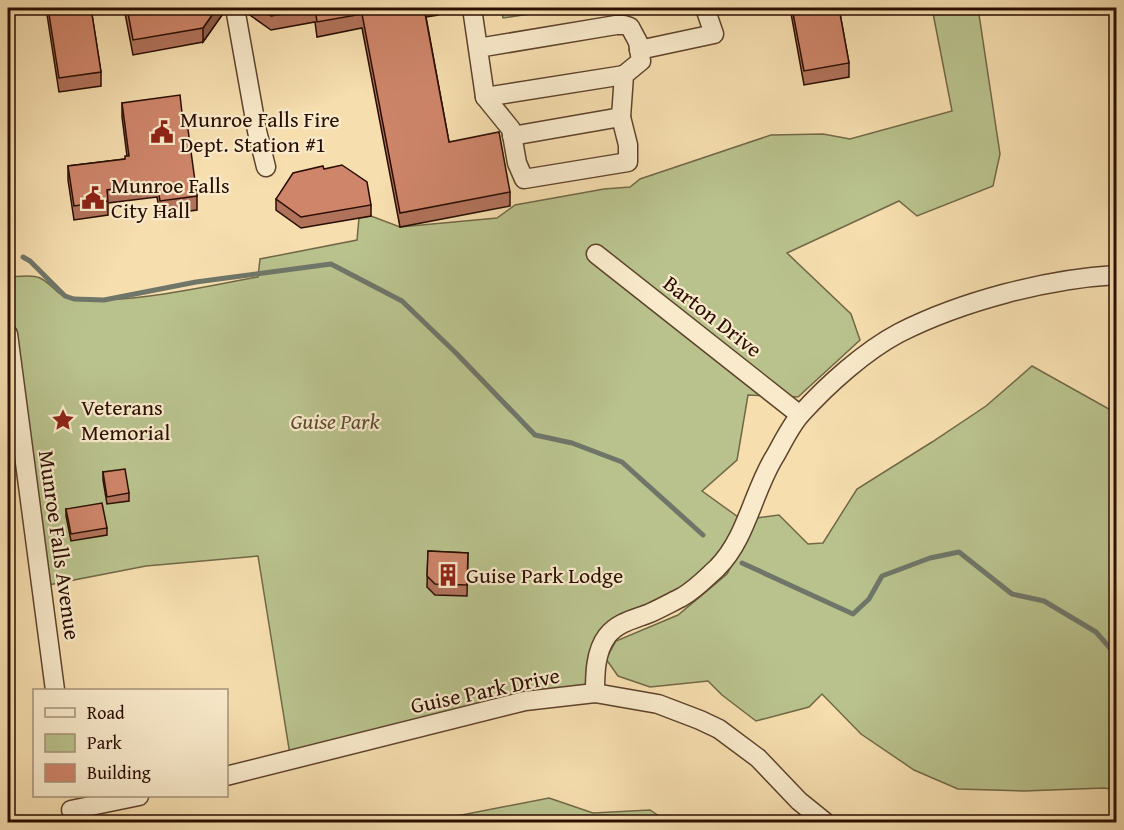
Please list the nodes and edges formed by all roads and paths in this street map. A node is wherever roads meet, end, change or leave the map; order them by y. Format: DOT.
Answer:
graph roads {
  1 [pos="235,8"];
  2 [pos="472,8"];
  3 [pos="705,8"];
  4 [pos="478,48"];
  5 [pos="639,50"];
  6 [pos="624,75"];
  7 [pos="485,97"];
  8 [pos="621,117"];
  9 [pos="512,136"];
  10 [pos="266,167"];
  11 [pos="596,254"];
  12 [pos="1116,275"];
  13 [pos="8,334"];
  14 [pos="800,415"];
  15 [pos="55,689"];
  16 [pos="595,693"];
  17 [pos="228,775"];
  18 [pos="129,797"];
  19 [pos="71,809"];
  20 [pos="803,815"];
  21 [pos="825,822"];
  1 -- 10 [label="street"];
  2 -- 4 [label="street"];
  3 -- 5 [label="street"];
  4 -- 5 [label="street"];
  4 -- 7 [label="street"];
  5 -- 6 [label="street"];
  6 -- 7 [label="street"];
  6 -- 8 [label="street"];
  7 -- 9 [label="street"];
  8 -- 9 [label="street"];
  8 -- 9 [label="street"];
  11 -- 14 [label="street, Barton Drive"];
  12 -- 14 [label="street"];
  13 -- 15 [label="street, Munroe Falls Avenue"];
  14 -- 16 [label="street"];
  16 -- 17 [label="street, Guise Park Drive"];
  16 -- 20 [label="street, Guise Park Drive"];
  18 -- 19 [label="street"];
  20 -- 21 [label="street, Guise Park Drive"];
}
